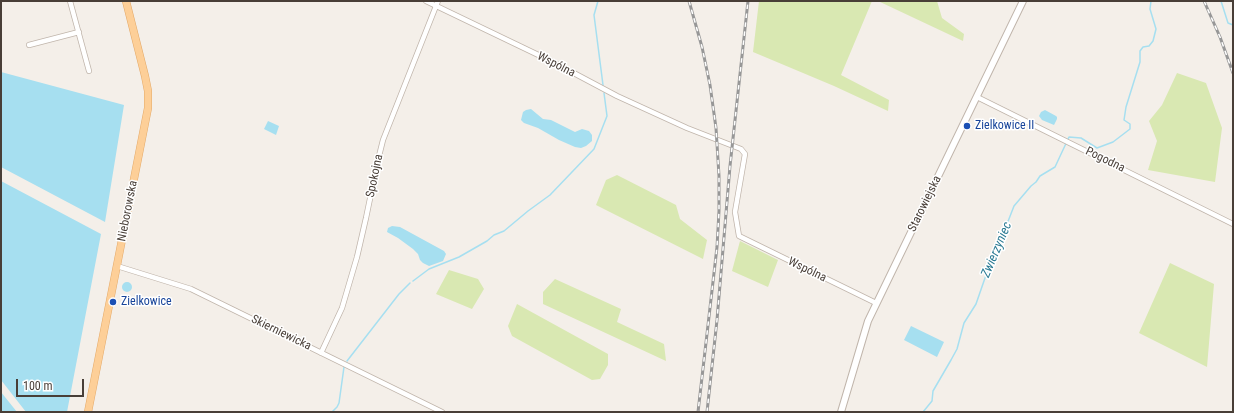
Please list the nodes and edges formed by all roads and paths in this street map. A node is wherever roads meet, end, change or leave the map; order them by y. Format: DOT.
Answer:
graph roads {
  1 [pos="70,1"];
  2 [pos="126,1"];
  3 [pos="426,1"];
  4 [pos="1023,1"];
  5 [pos="437,3"];
  6 [pos="79,32"];
  7 [pos="28,45"];
  8 [pos="89,71"];
  9 [pos="977,97"];
  10 [pos="1233,224"];
  11 [pos="117,266"];
  12 [pos="876,303"];
  13 [pos="322,353"];
  14 [pos="88,412"];
  15 [pos="442,412"];
  16 [pos="841,412"];
  1 -- 6 [label="street"];
  2 -- 11 [label="main road, Nieborowska"];
  3 -- 5 [label="street, Wspólna"];
  4 -- 9 [label="street, Starowiejska"];
  5 -- 12 [label="street, Wspólna"];
  5 -- 13 [label="street, Spokojna"];
  6 -- 7 [label="street"];
  6 -- 8 [label="street"];
  9 -- 10 [label="street, Pogodna"];
  9 -- 12 [label="street, Starowiejska"];
  11 -- 13 [label="street, Skierniewicka"];
  11 -- 14 [label="main road, Nieborowska"];
  12 -- 16 [label="street, Starowiejska"];
  13 -- 15 [label="street, Skierniewicka"];
}
